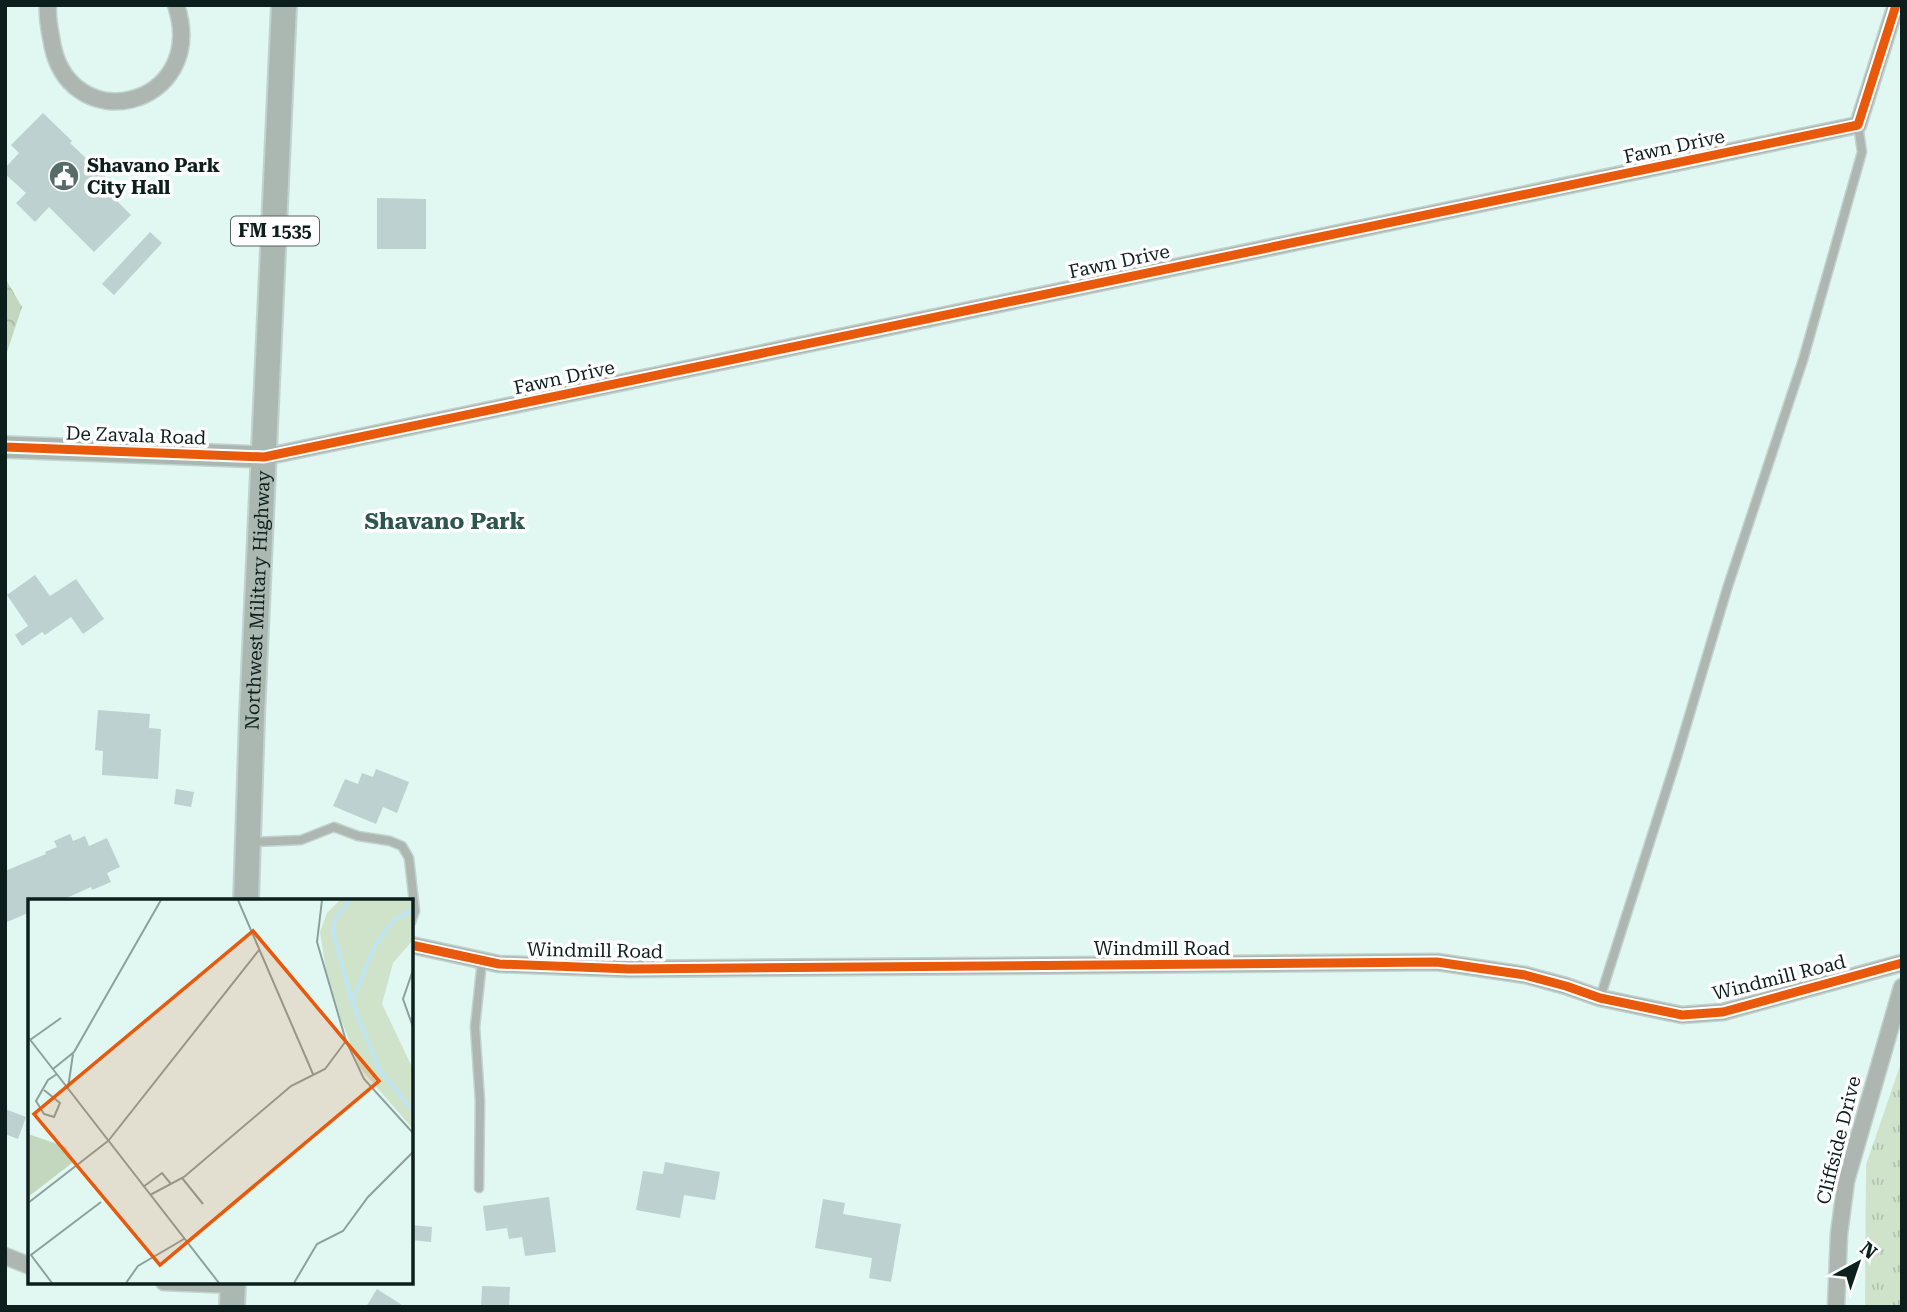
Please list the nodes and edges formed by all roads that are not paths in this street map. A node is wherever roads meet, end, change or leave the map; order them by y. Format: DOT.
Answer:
graph roads {
  1 [pos="48,5"];
  2 [pos="176,5"];
  3 [pos="1896,5"];
  4 [pos="288,9"];
  5 [pos="1858,125"];
  6 [pos="5,447"];
  7 [pos="264,457"];
  8 [pos="248,842"];
  9 [pos="246,899"];
  10 [pos="413,916"];
  11 [pos="413,945"];
  12 [pos="482,961"];
  13 [pos="1902,963"];
  14 [pos="1902,987"];
  15 [pos="1600,998"];
  16 [pos="479,1188"];
  17 [pos="5,1256"];
  18 [pos="28,1265"];
  19 [pos="179,1284"];
  20 [pos="233,1291"];
  21 [pos="1836,1307"];
  1 -- 2 [label="street"];
  3 -- 5 [label="street"];
  4 -- 7 [label="main road, Northwest Military Highway / FM 1535"];
  5 -- 7 [label="street, Fawn Drive"];
  5 -- 15 [label="lane"];
  6 -- 7 [label="main road, De Zavala Road"];
  7 -- 8 [label="main road, Northwest Military Highway / FM 1535"];
  8 -- 9 [label="main road, Northwest Military Highway / FM 1535"];
  8 -- 10 [label="lane"];
  11 -- 12 [label="street, Windmill Road"];
  12 -- 15 [label="street, Windmill Road"];
  12 -- 16 [label="lane"];
  13 -- 15 [label="street, Windmill Road"];
  14 -- 21 [label="street, Cliffside Drive"];
  17 -- 18 [label="street"];
  19 -- 20 [label="street"];
}
